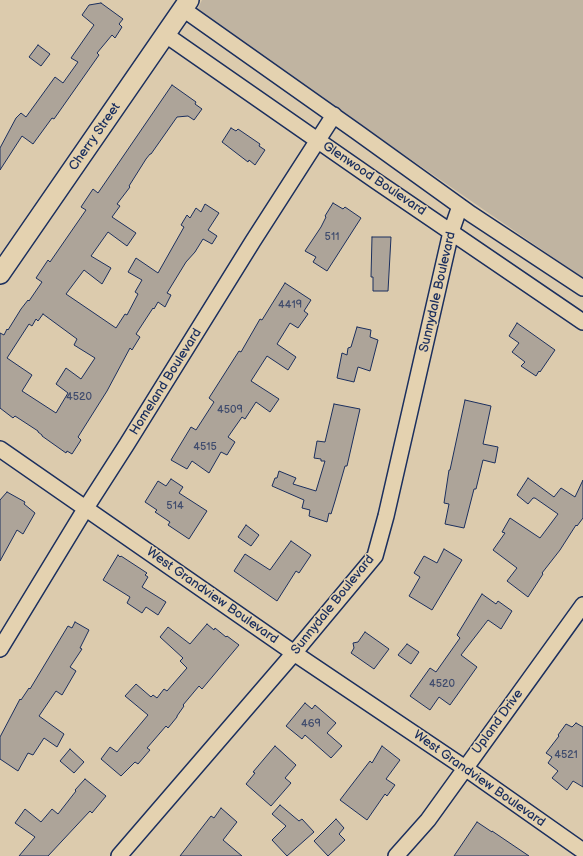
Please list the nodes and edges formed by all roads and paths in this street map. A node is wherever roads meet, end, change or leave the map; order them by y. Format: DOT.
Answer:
graph roads {
  1 [pos="186,4"];
  2 [pos="166,35"];
  3 [pos="334,115"];
  4 [pos="318,141"];
  5 [pos="460,206"];
  6 [pos="451,232"];
  7 [pos="0,274"];
  8 [pos="583,288"];
  9 [pos="583,322"];
  10 [pos="0,449"];
  11 [pos="86,508"];
  12 [pos="583,606"];
  13 [pos="0,649"];
  14 [pos="294,652"];
  15 [pos="465,768"];
  16 [pos="583,852"];
  17 [pos="119,856"];
  18 [pos="396,856"];
  1 -- 2 [label="street, Cherry Street"];
  1 -- 3 [label="street, Glenwood Boulevard"];
  2 -- 4 [label="street, Glenwood Boulevard"];
  2 -- 7 [label="street, Cherry Street"];
  3 -- 4 [label="street, Homeland Boulevard"];
  3 -- 5 [label="street, Glenwood Boulevard"];
  4 -- 6 [label="street, Glenwood Boulevard"];
  4 -- 11 [label="street, Homeland Boulevard"];
  5 -- 6 [label="street, Sunnydale Boulevard"];
  5 -- 8 [label="street, Glenwood Boulevard"];
  6 -- 9 [label="street, Glenwood Boulevard"];
  6 -- 14 [label="street, Sunnydale Boulevard"];
  10 -- 11 [label="street, West Grandview Boulevard"];
  11 -- 13 [label="street, Homeland Boulevard"];
  11 -- 14 [label="street, West Grandview Boulevard"];
  12 -- 15 [label="street, Upland Drive"];
  14 -- 15 [label="street, West Grandview Boulevard"];
  14 -- 17 [label="street, Sunnydale Boulevard"];
  15 -- 16 [label="street, West Grandview Boulevard"];
  15 -- 18 [label="street, Upland Drive"];
}
